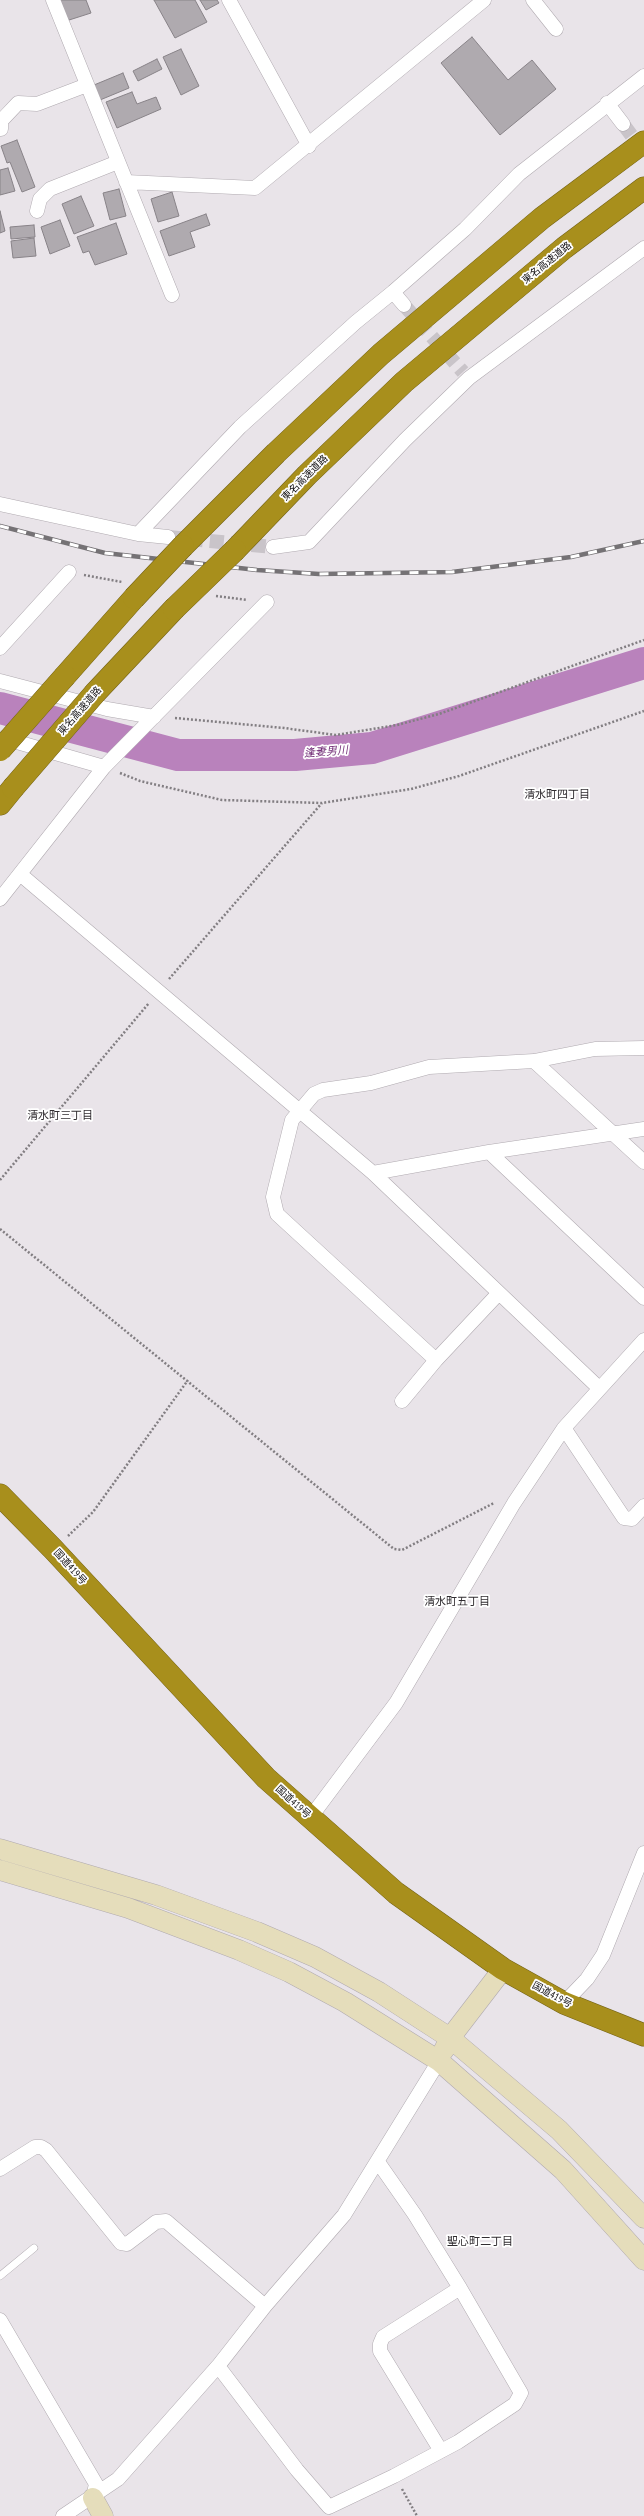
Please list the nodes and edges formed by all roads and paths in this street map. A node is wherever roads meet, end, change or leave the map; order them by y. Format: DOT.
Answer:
graph roads {
  1 [pos="53,0"];
  2 [pos="229,0"];
  3 [pos="484,0"];
  4 [pos="534,0"];
  5 [pos="556,28"];
  6 [pos="644,76"];
  7 [pos="87,85"];
  8 [pos="607,104"];
  9 [pos="623,124"];
  10 [pos="1,129"];
  11 [pos="644,142"];
  12 [pos="309,146"];
  13 [pos="118,162"];
  14 [pos="126,182"];
  15 [pos="644,188"];
  16 [pos="37,210"];
  17 [pos="644,248"];
  18 [pos="393,292"];
  19 [pos="172,295"];
  20 [pos="404,305"];
  21 [pos="0,504"];
  22 [pos="138,534"];
  23 [pos="176,542"];
  24 [pos="273,547"];
  25 [pos="69,572"];
  26 [pos="267,602"];
  27 [pos="644,640"];
  28 [pos="0,648"];
  29 [pos="0,681"];
  30 [pos="644,711"];
  31 [pos="150,721"];
  32 [pos="0,737"];
  33 [pos="0,750"];
  34 [pos="107,764"];
  35 [pos="6,796"];
  36 [pos="20,874"];
  37 [pos="0,899"];
  38 [pos="644,1048"];
  39 [pos="534,1060"];
  40 [pos="300,1110"];
  41 [pos="644,1129"];
  42 [pos="614,1134"];
  43 [pos="489,1152"];
  44 [pos="644,1162"];
  45 [pos="373,1173"];
  46 [pos="0,1229"];
  47 [pos="498,1294"];
  48 [pos="644,1298"];
  49 [pos="644,1340"];
  50 [pos="436,1360"];
  51 [pos="188,1380"];
  52 [pos="599,1388"];
  53 [pos="402,1401"];
  54 [pos="564,1428"];
  55 [pos="0,1495"];
  56 [pos="514,1504"];
  57 [pos="644,1506"];
  58 [pos="53,1549"];
  59 [pos="310,1818"];
  60 [pos="0,1849"];
  61 [pos="644,1853"];
  62 [pos="0,1870"];
  63 [pos="503,1969"];
  64 [pos="564,2003"];
  65 [pos="644,2035"];
  66 [pos="450,2038"];
  67 [pos="439,2061"];
  68 [pos="378,2162"];
  69 [pos="0,2168"];
  70 [pos="644,2218"];
  71 [pos="34,2248"];
  72 [pos="644,2260"];
  73 [pos="0,2276"];
  74 [pos="460,2288"];
  75 [pos="265,2306"];
  76 [pos="0,2320"];
  77 [pos="218,2366"];
  78 [pos="441,2451"];
  79 [pos="394,2476"];
  80 [pos="93,2498"];
  81 [pos="63,2516"];
  82 [pos="103,2516"];
  83 [pos="417,2516"];
  1 -- 7 [label="street"];
  2 -- 12 [label="street"];
  3 -- 12 [label="street"];
  4 -- 5 [label="street"];
  6 -- 8 [label="street"];
  7 -- 10 [label="street"];
  7 -- 13 [label="street"];
  8 -- 9 [label="street"];
  8 -- 18 [label="street"];
  11 -- 23 [label="highway"];
  12 -- 14 [label="street"];
  13 -- 14 [label="street"];
  13 -- 16 [label="street"];
  14 -- 19 [label="street"];
  15 -- 35 [label="highway, 東名高速道路, bridge"];
  17 -- 24 [label="street"];
  18 -- 20 [label="street"];
  18 -- 22 [label="street"];
  21 -- 22 [label="street"];
  22 -- 23 [label="street"];
  23 -- 33 [label="highway, bridge"];
  25 -- 28 [label="street"];
  26 -- 31 [label="street"];
  27 -- 31 [label="path"];
  29 -- 31 [label="street"];
  30 -- 34 [label="path"];
  31 -- 34 [label="street"];
  32 -- 34 [label="street"];
  34 -- 36 [label="street"];
  36 -- 37 [label="street"];
  36 -- 40 [label="street"];
  38 -- 39 [label="street"];
  39 -- 40 [label="street"];
  39 -- 42 [label="street"];
  40 -- 45 [label="street"];
  40 -- 50 [label="street"];
  41 -- 42 [label="street"];
  42 -- 43 [label="street"];
  42 -- 44 [label="street"];
  43 -- 45 [label="street"];
  43 -- 48 [label="street"];
  45 -- 47 [label="street"];
  46 -- 51 [label="path"];
  47 -- 50 [label="street"];
  47 -- 52 [label="street"];
  49 -- 52 [label="street"];
  50 -- 53 [label="street"];
  51 -- 56 [label="path"];
  51 -- 58 [label="path"];
  52 -- 54 [label="street"];
  54 -- 56 [label="street"];
  54 -- 57 [label="street"];
  55 -- 58 [label="highway, 国道419号"];
  56 -- 59 [label="street"];
  58 -- 59 [label="highway, 国道419号"];
  59 -- 63 [label="highway, 国道419号"];
  60 -- 66 [label="street"];
  61 -- 64 [label="street"];
  62 -- 67 [label="street"];
  63 -- 64 [label="highway, 国道419号"];
  63 -- 66 [label="street"];
  64 -- 65 [label="highway, 国道419号"];
  66 -- 67 [label="street"];
  66 -- 70 [label="street"];
  67 -- 68 [label="street"];
  67 -- 72 [label="street"];
  68 -- 74 [label="street"];
  68 -- 75 [label="street"];
  69 -- 75 [label="street"];
  71 -- 73 [label="lane"];
  74 -- 78 [label="street"];
  74 -- 78 [label="street"];
  75 -- 77 [label="street"];
  76 -- 80 [label="street"];
  77 -- 79 [label="street"];
  77 -- 80 [label="street"];
  78 -- 79 [label="street"];
  79 -- 83 [label="path"];
  80 -- 81 [label="street"];
  80 -- 82 [label="street"];
}
